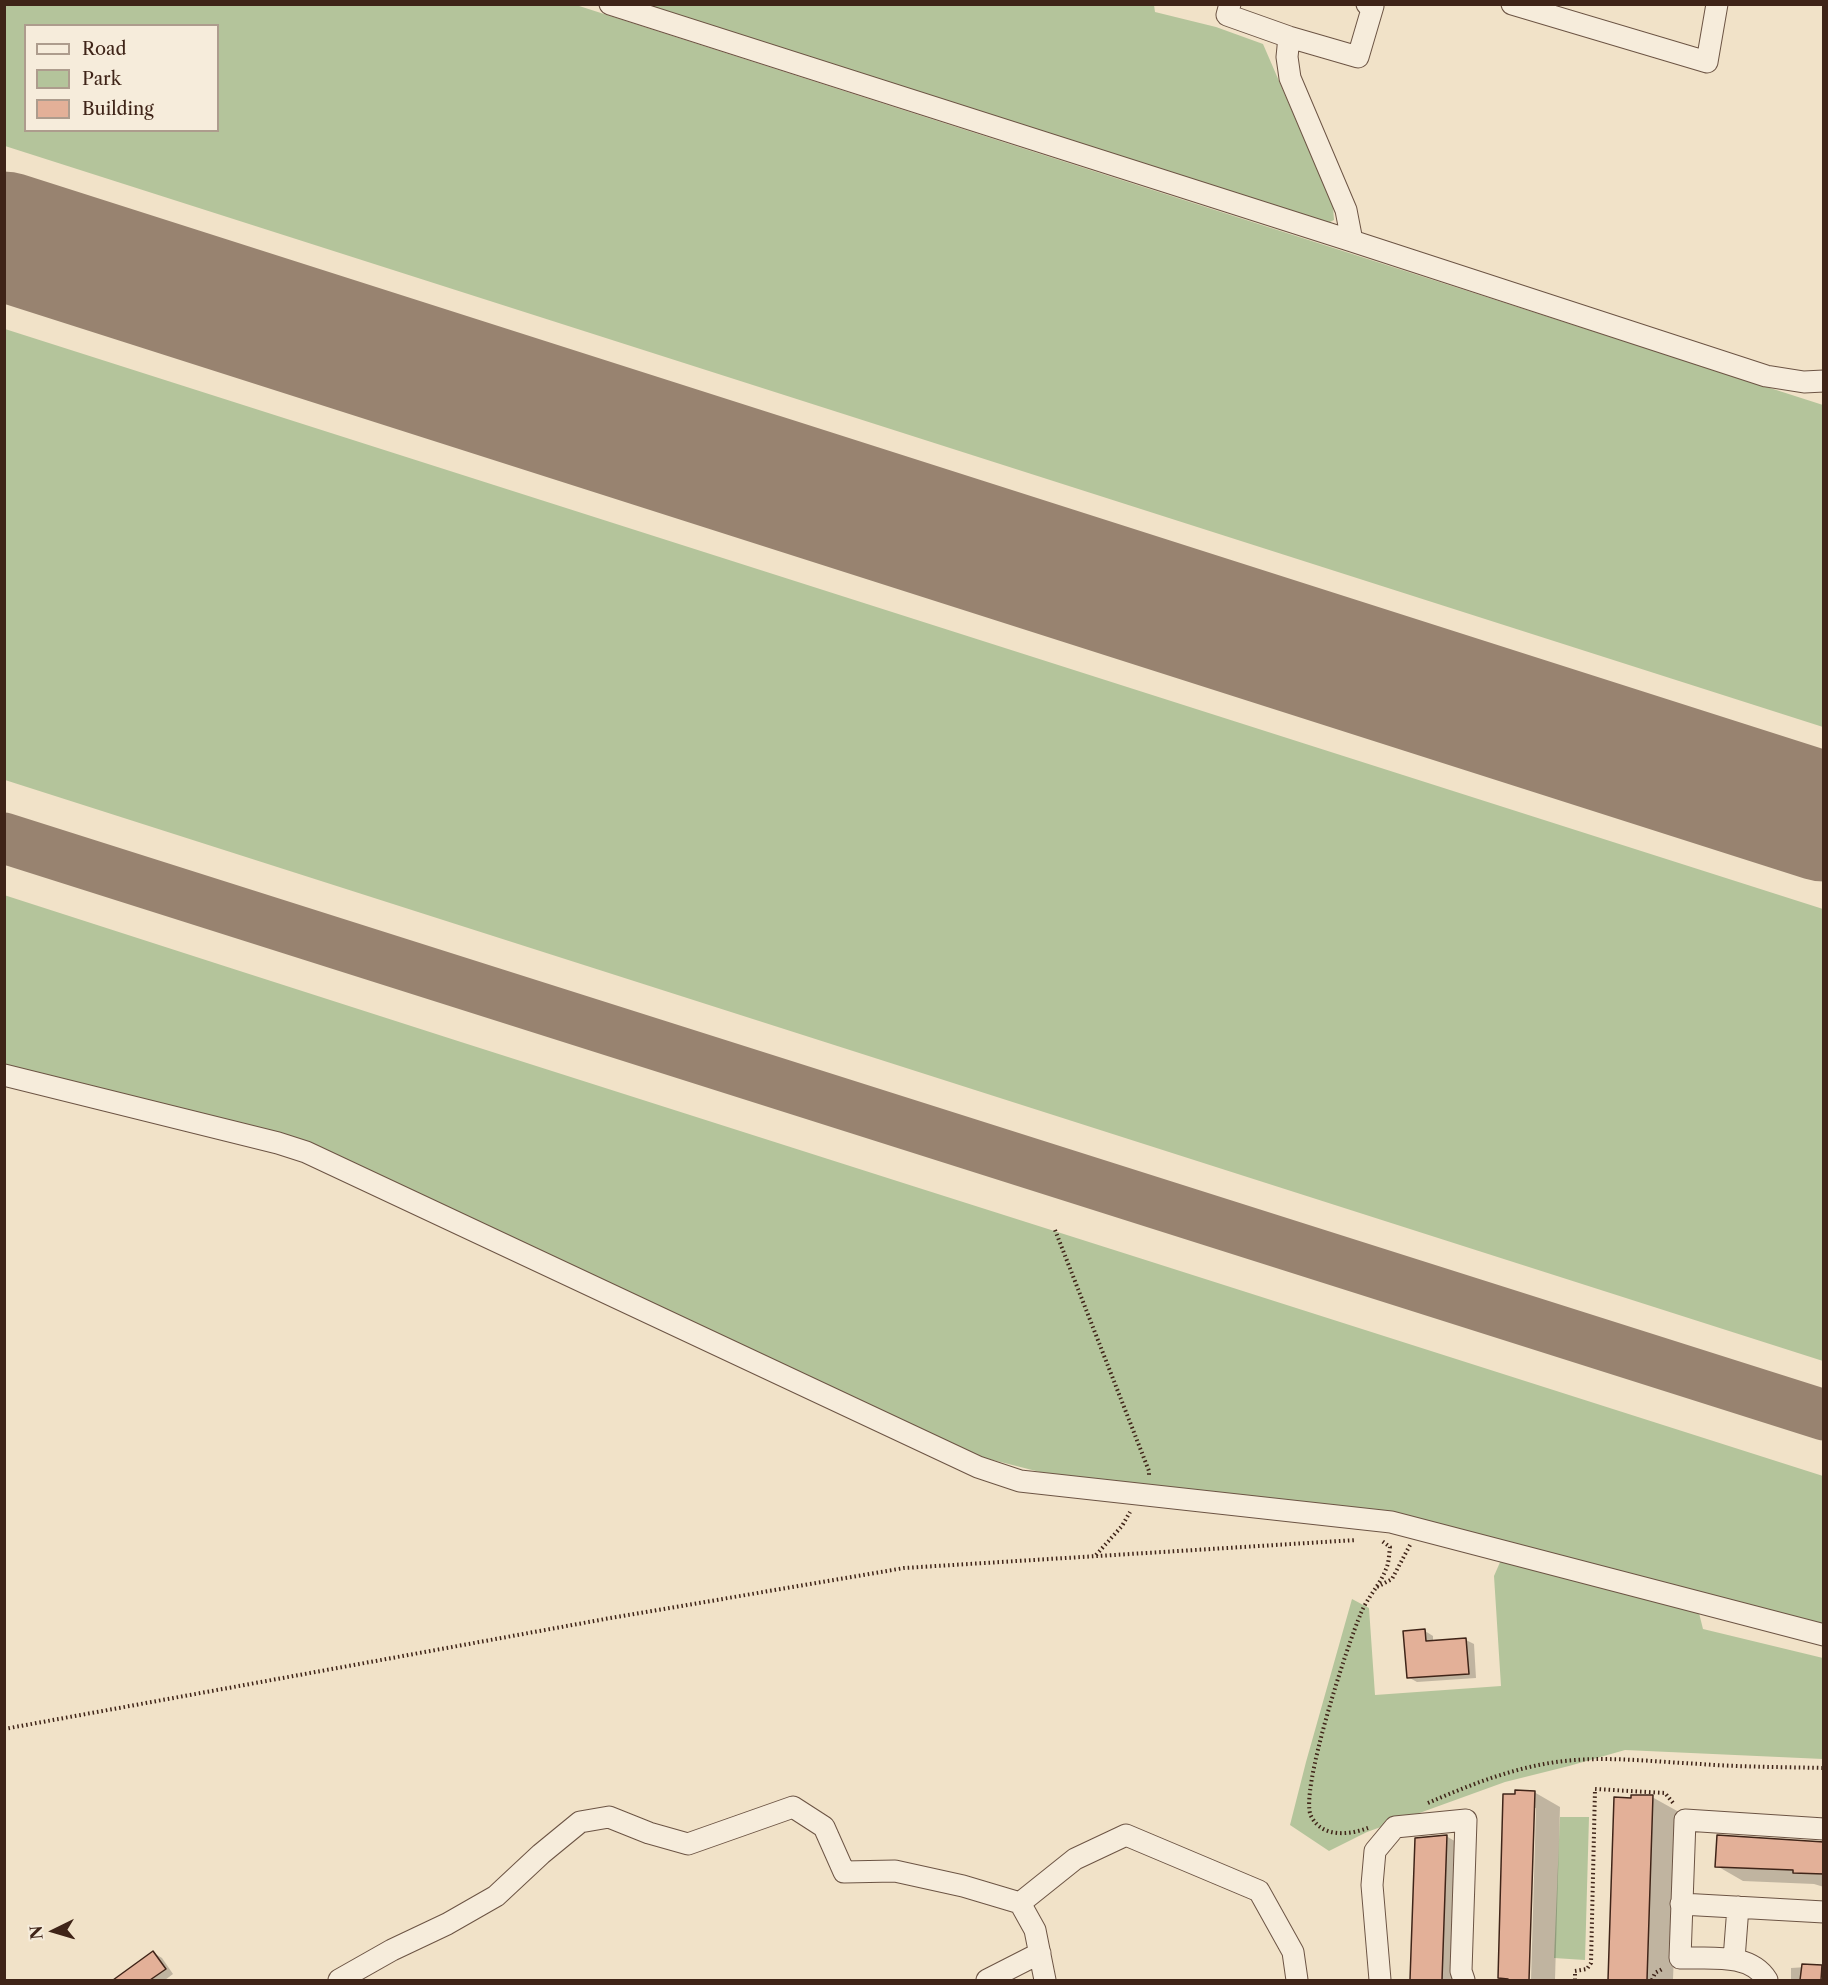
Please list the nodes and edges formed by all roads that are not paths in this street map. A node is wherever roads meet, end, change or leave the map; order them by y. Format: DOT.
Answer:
graph roads {
  1 [pos="610,4"];
  2 [pos="1230,4"];
  3 [pos="1367,4"];
  4 [pos="1512,4"];
  5 [pos="1717,4"];
  6 [pos="1289,37"];
  7 [pos="1352,241"];
  8 [pos="1824,381"];
  9 [pos="4,1075"];
  10 [pos="1824,1635"];
  11 [pos="1824,1829"];
  12 [pos="1020,1903"];
  13 [pos="1681,1904"];
  14 [pos="1737,1907"];
  15 [pos="1824,1912"];
  16 [pos="1040,1953"];
  17 [pos="1734,1959"];
  18 [pos="339,1980"];
  19 [pos="987,1980"];
  20 [pos="1046,1980"];
  21 [pos="1297,1980"];
  22 [pos="1380,1980"];
  23 [pos="1464,1980"];
  24 [pos="1767,1980"];
  1 -- 7 [label="street"];
  2 -- 6 [label="street"];
  3 -- 6 [label="street"];
  4 -- 5 [label="street"];
  6 -- 7 [label="street"];
  7 -- 8 [label="street"];
  9 -- 10 [label="street"];
  11 -- 13 [label="street"];
  12 -- 16 [label="street"];
  12 -- 18 [label="street"];
  12 -- 21 [label="street"];
  13 -- 14 [label="street"];
  13 -- 17 [label="street"];
  14 -- 15 [label="street"];
  14 -- 17 [label="street"];
  16 -- 19 [label="street"];
  16 -- 20 [label="street"];
  17 -- 24 [label="street"];
  22 -- 23 [label="street"];
}
